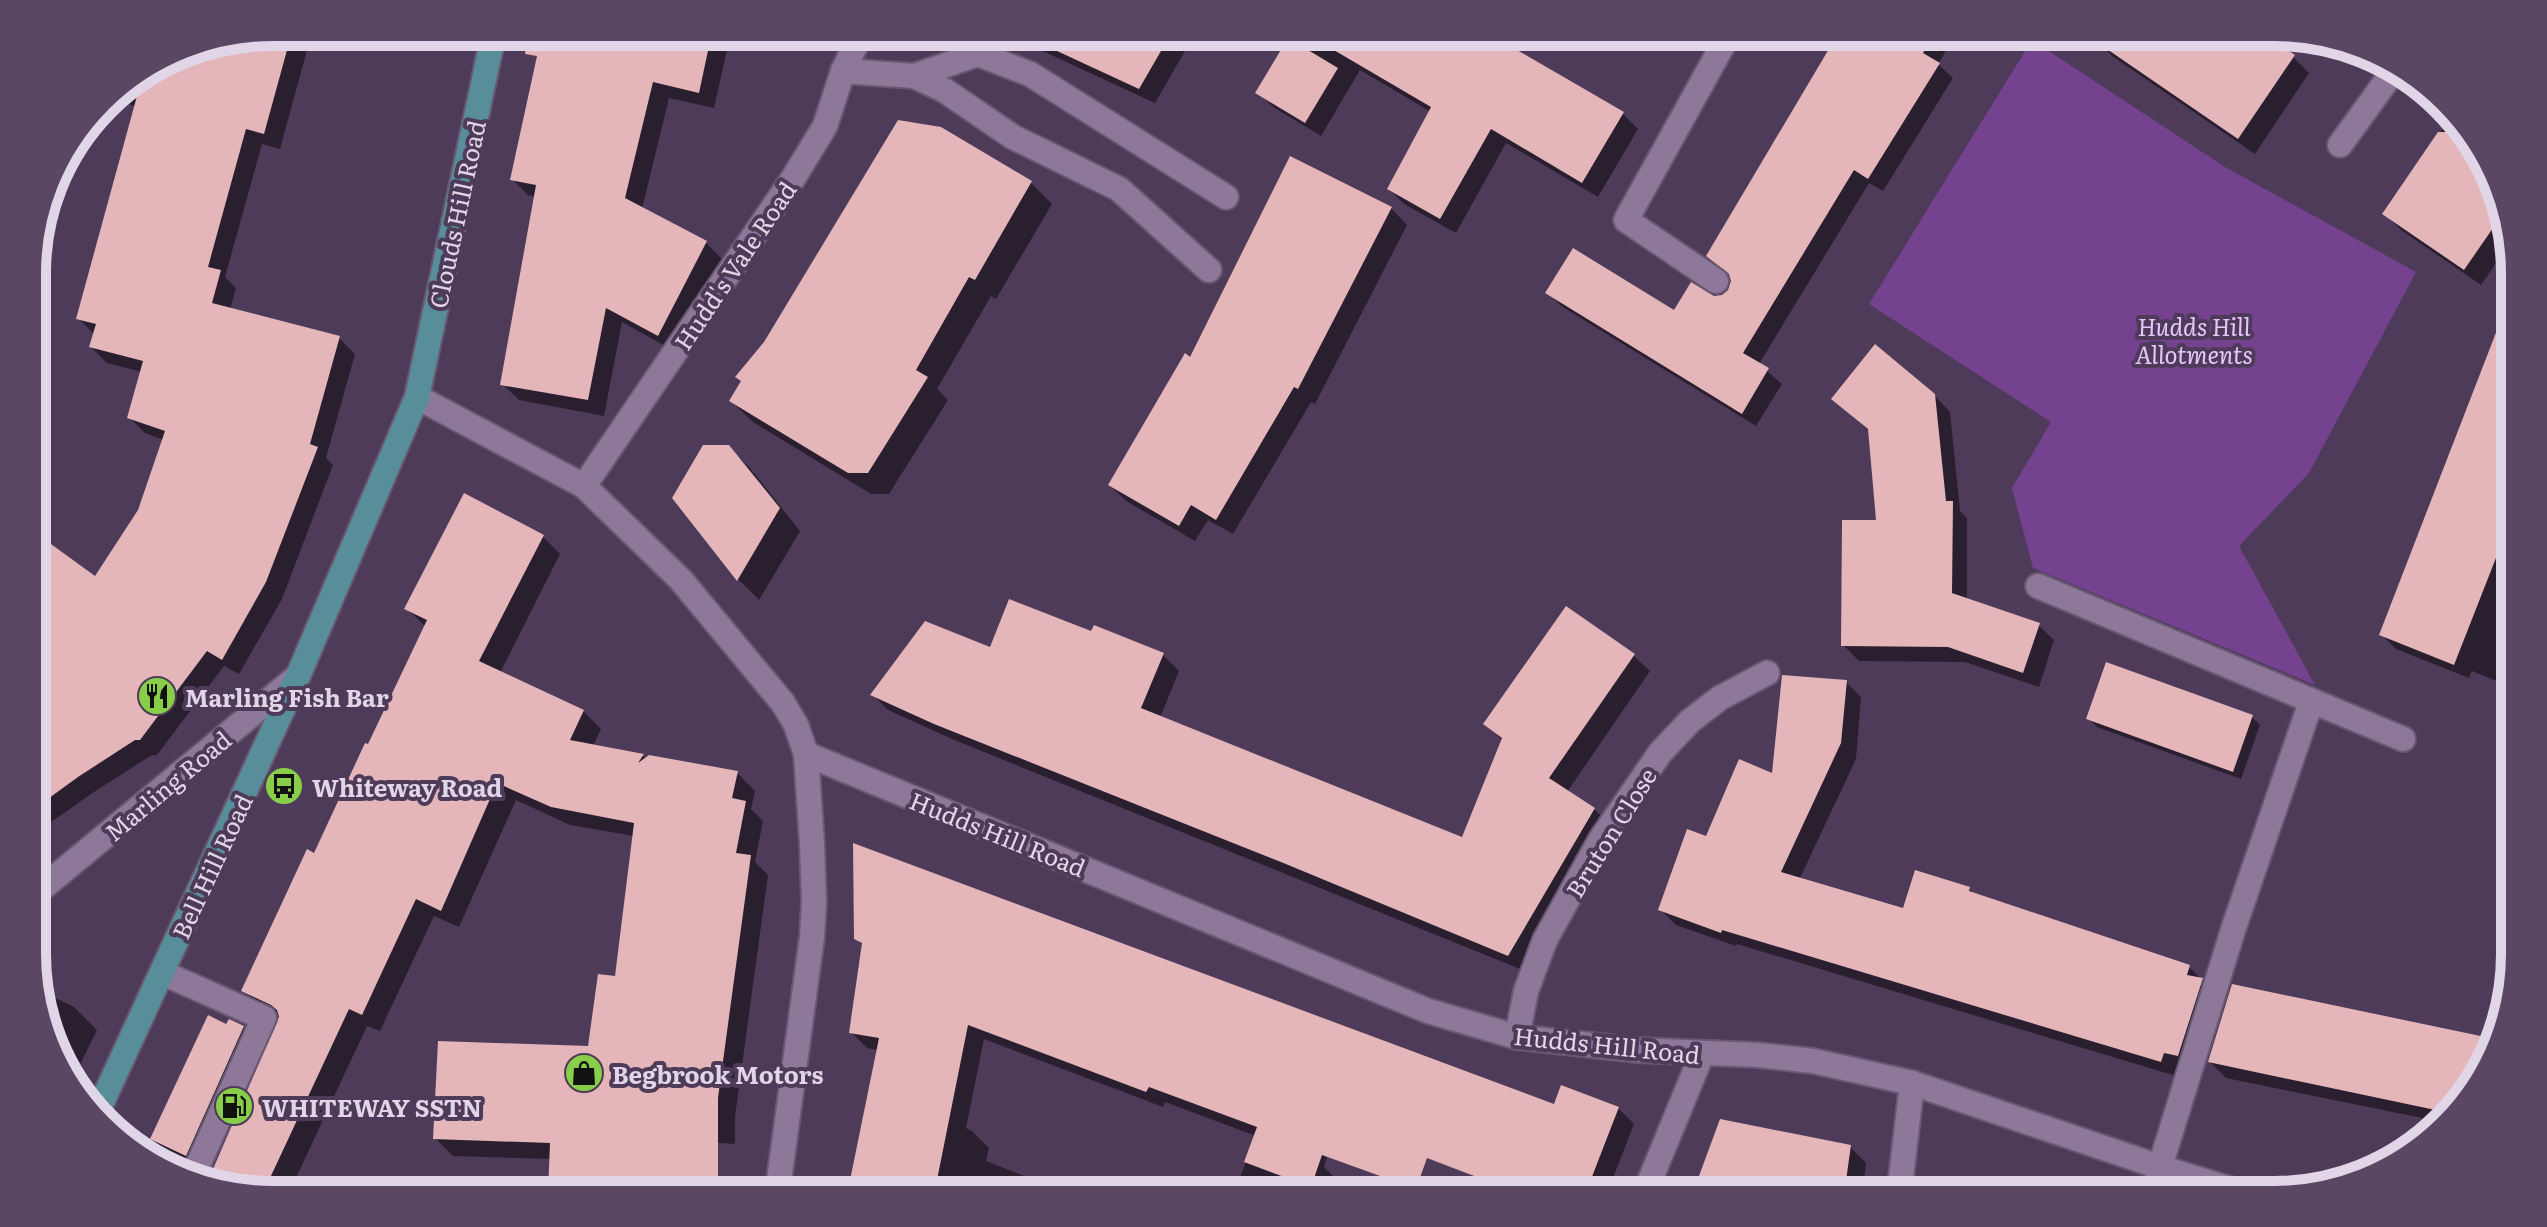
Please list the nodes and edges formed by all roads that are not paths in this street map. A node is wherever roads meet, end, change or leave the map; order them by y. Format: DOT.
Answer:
graph roads {
  1 [pos="491,46"];
  2 [pos="855,46"];
  3 [pos="1722,46"];
  4 [pos="843,71"];
  5 [pos="914,76"];
  6 [pos="2389,78"];
  7 [pos="2340,145"];
  8 [pos="1226,197"];
  9 [pos="1209,270"];
  10 [pos="1716,281"];
  11 [pos="417,397"];
  12 [pos="584,486"];
  13 [pos="2038,586"];
  14 [pos="1767,673"];
  15 [pos="298,676"];
  16 [pos="2311,702"];
  17 [pos="2403,739"];
  18 [pos="806,754"];
  19 [pos="46,885"];
  20 [pos="163,973"];
  21 [pos="1517,1037"];
  22 [pos="1702,1054"];
  23 [pos="1912,1083"];
  24 [pos="102,1103"];
  25 [pos="197,1167"];
  26 [pos="2160,1167"];
  27 [pos="779,1181"];
  28 [pos="1650,1181"];
  29 [pos="1901,1181"];
  30 [pos="2156,1181"];
  31 [pos="2204,1181"];
  1 -- 11 [label="main road, Clouds Hill Road"];
  2 -- 4 [label="street, Hudd's Vale Road"];
  3 -- 10 [label="street"];
  4 -- 5 [label="street"];
  4 -- 12 [label="street, Hudd's Vale Road"];
  5 -- 8 [label="street"];
  5 -- 9 [label="street"];
  6 -- 7 [label="street"];
  11 -- 12 [label="street"];
  11 -- 15 [label="main road, Bell Hill Road"];
  12 -- 18 [label="street"];
  13 -- 16 [label="street"];
  14 -- 21 [label="street, Bruton Close"];
  15 -- 19 [label="street, Marling Road"];
  15 -- 20 [label="main road, Bell Hill Road"];
  16 -- 17 [label="street"];
  16 -- 26 [label="street"];
  18 -- 21 [label="street, Hudds Hill Road"];
  18 -- 27 [label="street"];
  20 -- 24 [label="main road, Bell Hill Road"];
  20 -- 25 [label="street"];
  21 -- 22 [label="street, Hudds Hill Road"];
  22 -- 23 [label="street, Hudds Hill Road"];
  22 -- 28 [label="street"];
  23 -- 26 [label="street, Hudds Hill Road"];
  23 -- 29 [label="street"];
  26 -- 30 [label="street"];
  26 -- 31 [label="street, Hudds Hill Road"];
}
